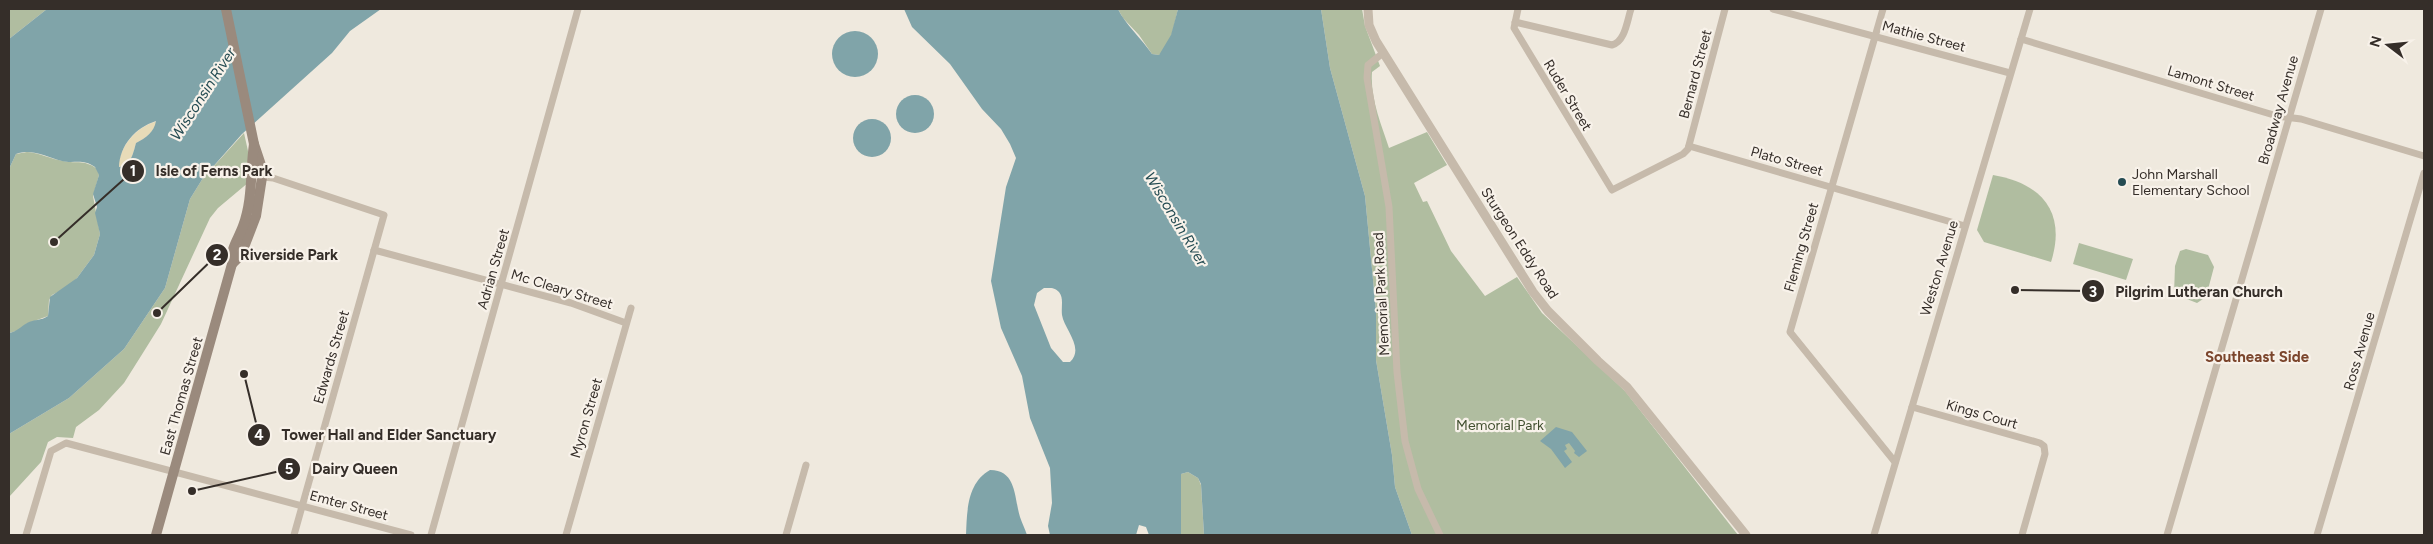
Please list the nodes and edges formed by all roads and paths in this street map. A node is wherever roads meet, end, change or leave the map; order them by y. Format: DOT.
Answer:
graph roads {
  1 [pos="226,9"];
  2 [pos="578,9"];
  3 [pos="1368,9"];
  4 [pos="1518,9"];
  5 [pos="1631,9"];
  6 [pos="1726,9"];
  7 [pos="1773,9"];
  8 [pos="1883,9"];
  9 [pos="2030,9"];
  10 [pos="2321,9"];
  11 [pos="1515,22"];
  12 [pos="1876,36"];
  13 [pos="2021,38"];
  14 [pos="1383,54"];
  15 [pos="2010,73"];
  16 [pos="2290,116"];
  17 [pos="254,144"];
  18 [pos="1689,146"];
  19 [pos="2424,156"];
  20 [pos="2424,173"];
  21 [pos="263,177"];
  22 [pos="1832,187"];
  23 [pos="1965,226"];
  24 [pos="374,250"];
  25 [pos="232,264"];
  26 [pos="502,284"];
  27 [pos="631,308"];
  28 [pos="626,323"];
  29 [pos="1912,407"];
  30 [pos="1895,462"];
  31 [pos="806,465"];
  32 [pos="174,472"];
  33 [pos="302,506"];
  34 [pos="26,535"];
  35 [pos="156,535"];
  36 [pos="294,535"];
  37 [pos="411,535"];
  38 [pos="431,535"];
  39 [pos="566,535"];
  40 [pos="786,535"];
  41 [pos="1440,535"];
  42 [pos="1746,535"];
  43 [pos="1874,535"];
  44 [pos="2022,535"];
  45 [pos="2166,535"];
  46 [pos="2317,535"];
  1 -- 17 [label="main road"];
  2 -- 26 [label="street, Adrian Street"];
  3 -- 14 [label="street, Sturgeon Eddy Road"];
  4 -- 11 [label="street"];
  5 -- 11 [label="street"];
  6 -- 18 [label="street, Bernard Street"];
  7 -- 12 [label="street, Mathie Street"];
  8 -- 12 [label="street, Fleming Street"];
  9 -- 13 [label="street, Weston Avenue"];
  10 -- 16 [label="street, Broadway Avenue"];
  11 -- 18 [label="street, Ruder Street"];
  12 -- 15 [label="street, Mathie Street"];
  12 -- 22 [label="street, Fleming Street"];
  13 -- 15 [label="street, Weston Avenue"];
  13 -- 16 [label="street, Lamont Street"];
  14 -- 41 [label="street, Memorial Park Road"];
  14 -- 42 [label="street, Sturgeon Eddy Road"];
  15 -- 23 [label="street, Weston Avenue"];
  16 -- 19 [label="street, Lamont Street"];
  16 -- 45 [label="street, Broadway Avenue"];
  17 -- 21 [label="main road, East Thomas Street"];
  17 -- 25 [label="main road, East Thomas Street"];
  18 -- 22 [label="street, Plato Street"];
  20 -- 46 [label="street, Ross Avenue"];
  21 -- 24 [label="street, Edwards Street"];
  21 -- 25 [label="main road, East Thomas Street"];
  22 -- 23 [label="street, Plato Street"];
  22 -- 30 [label="street, Fleming Street"];
  23 -- 29 [label="street, Weston Avenue"];
  24 -- 26 [label="street, Mc Cleary Street"];
  24 -- 33 [label="street, Edwards Street"];
  25 -- 32 [label="main road, East Thomas Street"];
  26 -- 28 [label="street, Mc Cleary Street"];
  26 -- 38 [label="street, Adrian Street"];
  27 -- 28 [label="street, Myron Street"];
  28 -- 39 [label="street, Myron Street"];
  29 -- 30 [label="street, Weston Avenue"];
  29 -- 44 [label="street, Kings Court"];
  30 -- 43 [label="street, Weston Avenue"];
  31 -- 40 [label="street"];
  32 -- 33 [label="street, Emter Street"];
  32 -- 34 [label="street, Emter Street"];
  32 -- 35 [label="main road, East Thomas Street"];
  33 -- 36 [label="street, Edwards Street"];
  33 -- 37 [label="street, Emter Street"];
}
